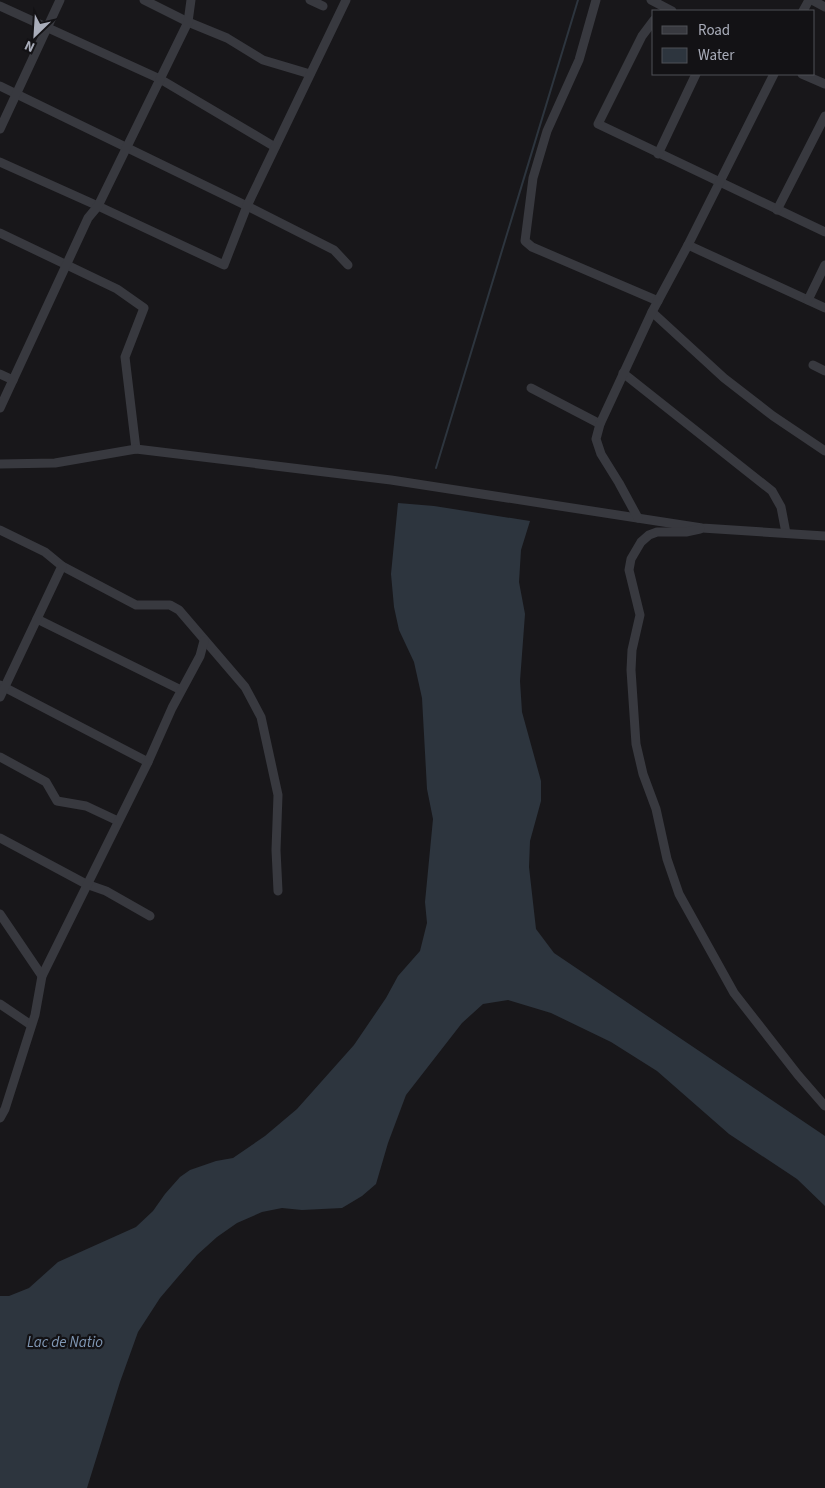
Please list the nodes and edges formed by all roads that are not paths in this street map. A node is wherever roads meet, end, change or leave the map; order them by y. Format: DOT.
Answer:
graph roads {
  1 [pos="60,0"];
  2 [pos="144,0"];
  3 [pos="191,0"];
  4 [pos="310,0"];
  5 [pos="346,0"];
  6 [pos="596,0"];
  7 [pos="651,0"];
  8 [pos="810,0"];
  9 [pos="0,6"];
  10 [pos="323,6"];
  11 [pos="825,7"];
  12 [pos="665,10"];
  13 [pos="188,22"];
  14 [pos="652,23"];
  15 [pos="48,27"];
  16 [pos="310,74"];
  17 [pos="696,75"];
  18 [pos="773,75"];
  19 [pos="804,75"];
  20 [pos="160,78"];
  21 [pos="825,84"];
  22 [pos="0,86"];
  23 [pos="17,95"];
  24 [pos="825,116"];
  25 [pos="0,129"];
  26 [pos="275,147"];
  27 [pos="128,148"];
  28 [pos="658,154"];
  29 [pos="0,162"];
  30 [pos="719,182"];
  31 [pos="98,206"];
  32 [pos="247,206"];
  33 [pos="777,210"];
  34 [pos="825,232"];
  35 [pos="0,233"];
  36 [pos="688,245"];
  37 [pos="348,265"];
  38 [pos="825,265"];
  39 [pos="67,266"];
  40 [pos="808,300"];
  41 [pos="658,301"];
  42 [pos="825,308"];
  43 [pos="652,312"];
  44 [pos="813,365"];
  45 [pos="825,371"];
  46 [pos="623,373"];
  47 [pos="0,374"];
  48 [pos="13,380"];
  49 [pos="531,388"];
  50 [pos="0,408"];
  51 [pos="600,424"];
  52 [pos="136,449"];
  53 [pos="825,451"];
  54 [pos="0,464"];
  55 [pos="638,518"];
  56 [pos="702,528"];
  57 [pos="0,530"];
  58 [pos="786,533"];
  59 [pos="824,533"];
  60 [pos="62,566"];
  61 [pos="37,619"];
  62 [pos="204,641"];
  63 [pos="2,686"];
  64 [pos="182,690"];
  65 [pos="0,697"];
  66 [pos="0,757"];
  67 [pos="148,762"];
  68 [pos="118,821"];
  69 [pos="0,838"];
  70 [pos="86,884"];
  71 [pos="278,891"];
  72 [pos="0,914"];
  73 [pos="150,916"];
  74 [pos="42,976"];
  75 [pos="0,1004"];
  76 [pos="31,1025"];
  77 [pos="825,1106"];
  78 [pos="0,1118"];
  1 -- 15 [label="street"];
  2 -- 13 [label="street"];
  3 -- 13 [label="street"];
  4 -- 10 [label="street"];
  5 -- 16 [label="street"];
  6 -- 41 [label="street"];
  7 -- 12 [label="street"];
  8 -- 11 [label="street"];
  9 -- 15 [label="street"];
  13 -- 16 [label="street"];
  13 -- 20 [label="street"];
  14 -- 28 [label="street"];
  15 -- 20 [label="street"];
  15 -- 23 [label="street"];
  16 -- 26 [label="street"];
  17 -- 28 [label="street"];
  18 -- 30 [label="street"];
  19 -- 21 [label="street"];
  20 -- 26 [label="street"];
  20 -- 27 [label="street"];
  22 -- 23 [label="street"];
  23 -- 25 [label="street"];
  23 -- 27 [label="street"];
  24 -- 33 [label="street"];
  26 -- 32 [label="street"];
  27 -- 31 [label="street"];
  27 -- 32 [label="street"];
  28 -- 30 [label="street"];
  29 -- 31 [label="street"];
  30 -- 33 [label="street"];
  30 -- 36 [label="street"];
  31 -- 32 [label="street"];
  31 -- 39 [label="street"];
  32 -- 37 [label="street"];
  33 -- 34 [label="street"];
  35 -- 39 [label="street"];
  36 -- 40 [label="street"];
  36 -- 41 [label="street"];
  38 -- 40 [label="street"];
  39 -- 48 [label="street"];
  39 -- 52 [label="street"];
  40 -- 42 [label="street"];
  41 -- 43 [label="street"];
  43 -- 46 [label="street"];
  43 -- 53 [label="street"];
  44 -- 45 [label="street"];
  46 -- 51 [label="street"];
  46 -- 58 [label="street"];
  47 -- 48 [label="street"];
  48 -- 50 [label="street"];
  49 -- 51 [label="street"];
  51 -- 55 [label="street"];
  52 -- 54 [label="street"];
  52 -- 55 [label="street"];
  55 -- 56 [label="street"];
  56 -- 58 [label="street"];
  56 -- 77 [label="street"];
  57 -- 60 [label="street"];
  58 -- 59 [label="street"];
  60 -- 61 [label="street"];
  60 -- 62 [label="street"];
  61 -- 63 [label="street"];
  61 -- 64 [label="street"];
  62 -- 64 [label="street"];
  62 -- 71 [label="street"];
  63 -- 65 [label="street"];
  63 -- 67 [label="street"];
  64 -- 67 [label="street"];
  66 -- 68 [label="street"];
  67 -- 68 [label="street"];
  68 -- 70 [label="street"];
  69 -- 70 [label="street"];
  70 -- 73 [label="street"];
  70 -- 74 [label="street"];
  72 -- 74 [label="street"];
  74 -- 76 [label="street"];
  75 -- 76 [label="street"];
  76 -- 78 [label="street"];
}
